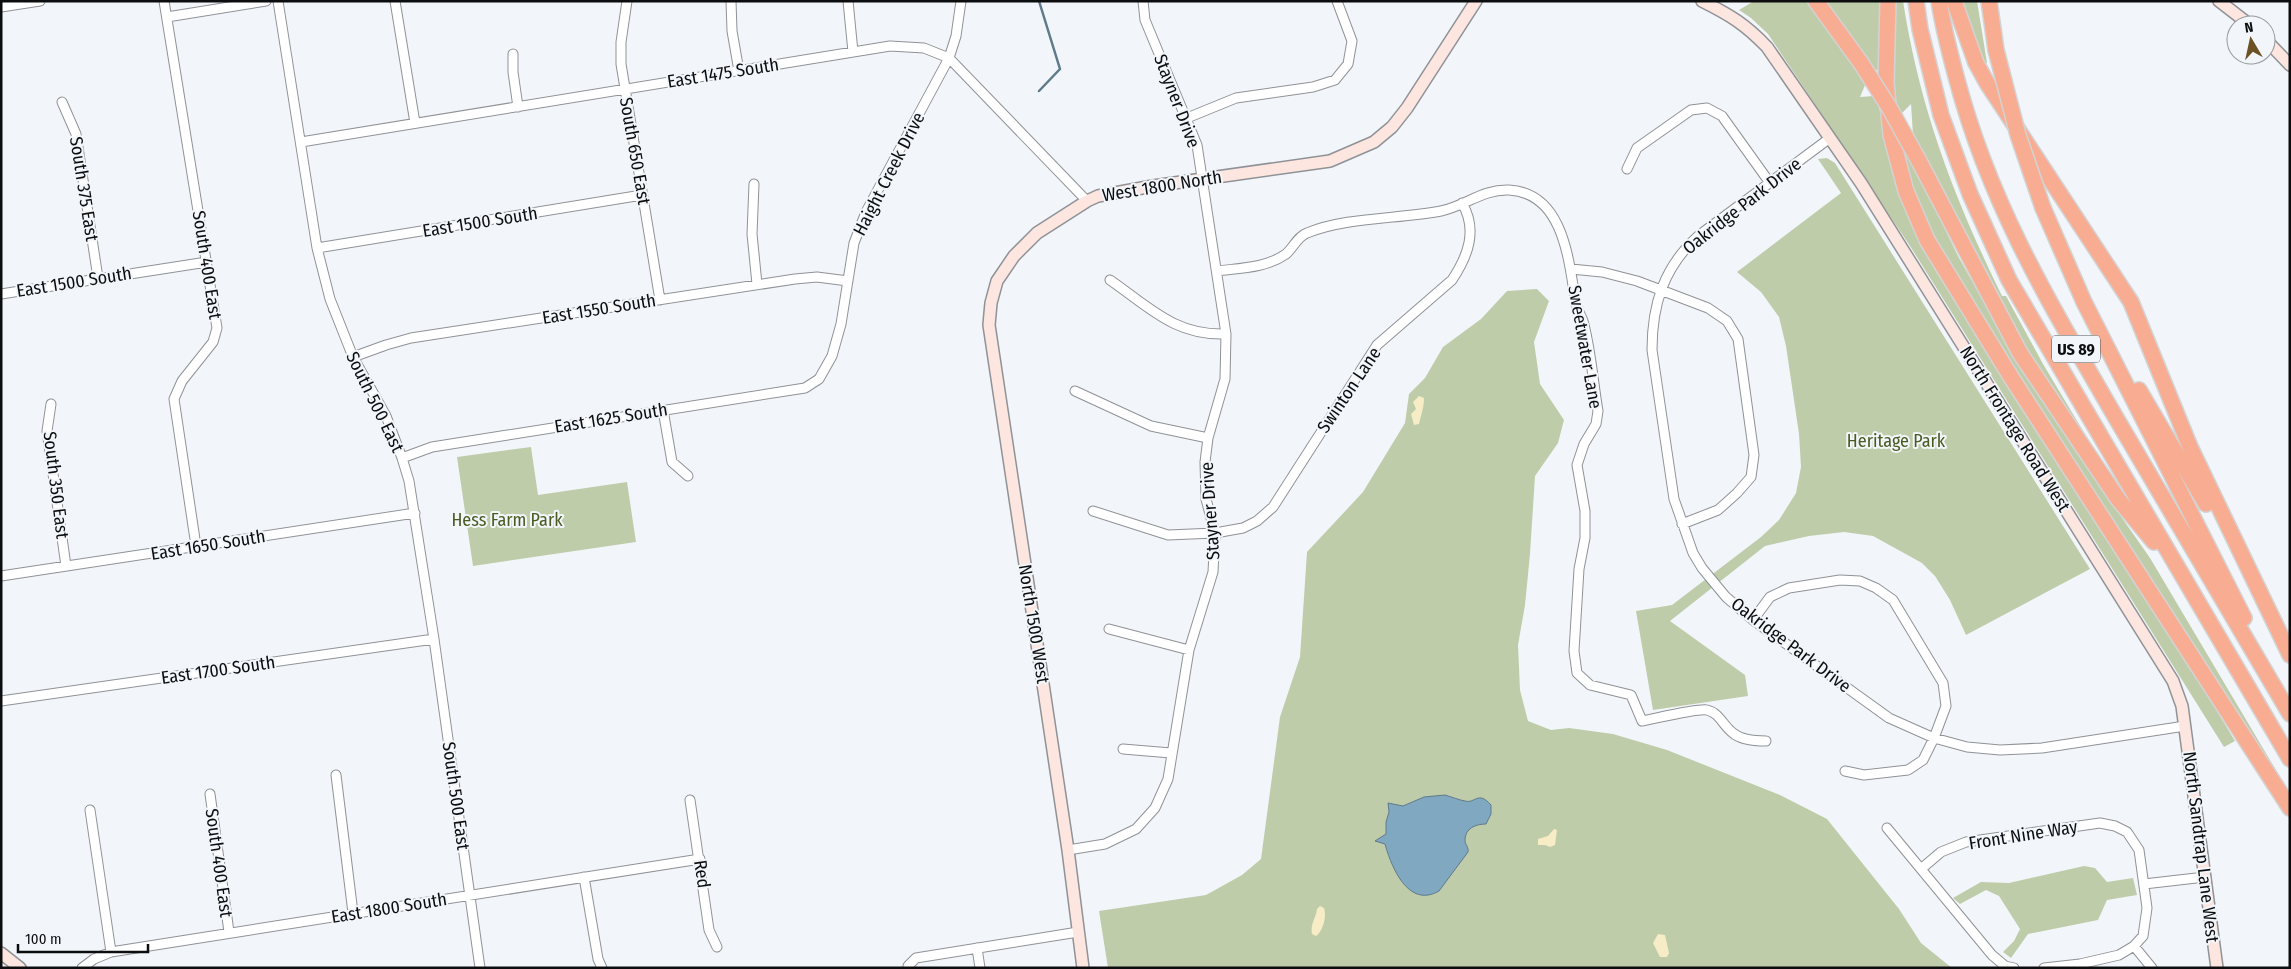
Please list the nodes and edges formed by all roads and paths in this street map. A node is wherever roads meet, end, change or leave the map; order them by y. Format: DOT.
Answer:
graph roads {
  1 [pos="40,1"];
  2 [pos="164,1"];
  3 [pos="266,1"];
  4 [pos="278,1"];
  5 [pos="395,1"];
  6 [pos="627,1"];
  7 [pos="731,1"];
  8 [pos="848,1"];
  9 [pos="961,1"];
  10 [pos="1143,1"];
  11 [pos="1337,1"];
  12 [pos="1702,1"];
  13 [pos="1816,1"];
  14 [pos="1888,1"];
  15 [pos="1916,1"];
  16 [pos="1939,1"];
  17 [pos="1954,1"];
  18 [pos="1989,1"];
  19 [pos="2219,1"];
  20 [pos="1474,2"];
  21 [pos="1,7"];
  22 [pos="2237,15"];
  23 [pos="167,18"];
  24 [pos="2276,50"];
  25 [pos="853,52"];
  26 [pos="513,54"];
  27 [pos="949,58"];
  28 [pos="2290,65"];
  29 [pos="739,71"];
  30 [pos="624,89"];
  31 [pos="62,102"];
  32 [pos="518,106"];
  33 [pos="1187,118"];
  34 [pos="414,123"];
  35 [pos="1830,138"];
  36 [pos="301,142"];
  37 [pos="1627,169"];
  38 [pos="1201,179"];
  39 [pos="1770,183"];
  40 [pos="754,184"];
  41 [pos="642,195"];
  42 [pos="1087,201"];
  43 [pos="1462,203"];
  44 [pos="318,248"];
  45 [pos="206,262"];
  46 [pos="1571,269"];
  47 [pos="1217,271"];
  48 [pos="98,278"];
  49 [pos="1110,280"];
  50 [pos="848,281"];
  51 [pos="997,281"];
  52 [pos="757,284"];
  53 [pos="2078,287"];
  54 [pos="1660,291"];
  55 [pos="1,294"];
  56 [pos="660,300"];
  57 [pos="1226,334"];
  58 [pos="353,358"];
  59 [pos="819,379"];
  60 [pos="1076,391"];
  61 [pos="51,404"];
  62 [pos="663,410"];
  63 [pos="1208,438"];
  64 [pos="402,458"];
  65 [pos="688,476"];
  66 [pos="1093,511"];
  67 [pos="415,513"];
  68 [pos="1682,524"];
  69 [pos="1215,533"];
  70 [pos="196,546"];
  71 [pos="2242,557"];
  72 [pos="66,566"];
  73 [pos="2181,574"];
  74 [pos="1,576"];
  75 [pos="1753,620"];
  76 [pos="1109,629"];
  77 [pos="434,639"];
  78 [pos="1188,650"];
  79 [pos="2290,655"];
  80 [pos="2266,673"];
  81 [pos="1,700"];
  82 [pos="2290,714"];
  83 [pos="2185,726"];
  84 [pos="1934,738"];
  85 [pos="1766,741"];
  86 [pos="1123,749"];
  87 [pos="1171,753"];
  88 [pos="2290,759"];
  89 [pos="1845,771"];
  90 [pos="336,775"];
  91 [pos="210,794"];
  92 [pos="690,800"];
  93 [pos="2290,808"];
  94 [pos="90,810"];
  95 [pos="1887,828"];
  96 [pos="1068,850"];
  97 [pos="700,859"];
  98 [pos="1921,869"];
  99 [pos="584,877"];
  100 [pos="2205,877"];
  101 [pos="2144,884"];
  102 [pos="470,895"];
  103 [pos="353,913"];
  104 [pos="229,932"];
  105 [pos="1078,932"];
  106 [pos="2134,946"];
  107 [pos="717,947"];
  108 [pos="977,948"];
  109 [pos="111,952"];
  110 [pos="1,953"];
  111 [pos="908,966"];
  112 [pos="2007,967"];
  113 [pos="20,968"];
  114 [pos="82,968"];
  115 [pos="480,968"];
  116 [pos="602,968"];
  117 [pos="980,968"];
  118 [pos="1083,968"];
  119 [pos="2044,968"];
  120 [pos="2152,968"];
  121 [pos="2217,968"];
  1 -- 21 [label="street"];
  2 -- 23 [label="street, South 400 East"];
  3 -- 23 [label="street"];
  4 -- 36 [label="street, South 500 East"];
  5 -- 34 [label="street"];
  6 -- 30 [label="street, South 650 East"];
  7 -- 29 [label="street"];
  8 -- 25 [label="street"];
  9 -- 27 [label="street, Haight Creek Drive"];
  10 -- 33 [label="street, Stayner Drive"];
  11 -- 33 [label="street"];
  12 -- 35 [label="street, North Frontage Road West"];
  13 -- 73 [label="highway, bridge"];
  14 -- 93 [label="highway"];
  15 -- 73 [label="highway, US 89"];
  16 -- 80 [label="highway, US 89"];
  17 -- 71 [label="highway"];
  18 -- 53 [label="highway, bridge"];
  19 -- 22 [label="street"];
  20 -- 38 [label="street, West 1800 North"];
  23 -- 45 [label="street, South 400 East"];
  24 -- 28 [label="street"];
  25 -- 27 [label="street, East 1475 South"];
  25 -- 29 [label="street, East 1475 South"];
  26 -- 32 [label="street"];
  27 -- 42 [label="street, East 1475 South"];
  27 -- 50 [label="street, Haight Creek Drive"];
  29 -- 30 [label="street, East 1475 South"];
  30 -- 32 [label="street, East 1475 South"];
  30 -- 41 [label="street, South 650 East"];
  31 -- 48 [label="street, South 375 East"];
  32 -- 34 [label="street, East 1475 South"];
  33 -- 38 [label="street, Stayner Drive"];
  34 -- 36 [label="street, East 1475 South"];
  35 -- 39 [label="street, Oakridge Park Drive"];
  35 -- 83 [label="street, North Frontage Road West"];
  36 -- 44 [label="street, South 500 East"];
  37 -- 39 [label="street"];
  38 -- 42 [label="street, West 1800 North"];
  38 -- 47 [label="street, Stayner Drive"];
  39 -- 54 [label="street, Oakridge Park Drive"];
  40 -- 52 [label="street"];
  41 -- 44 [label="street, East 1500 South"];
  41 -- 56 [label="street, South 650 East"];
  42 -- 51 [label="street, West 1800 North"];
  43 -- 46 [label="street, Sweetwater Lane"];
  43 -- 47 [label="street, Sweetwater Lane"];
  43 -- 69 [label="street, Swinton Lane"];
  44 -- 58 [label="street, South 500 East"];
  45 -- 48 [label="street, East 1500 South"];
  45 -- 70 [label="street, South 400 East"];
  46 -- 54 [label="street"];
  46 -- 85 [label="street, Sweetwater Lane"];
  47 -- 57 [label="street, Stayner Drive"];
  48 -- 55 [label="street, East 1500 South"];
  49 -- 57 [label="street"];
  50 -- 52 [label="street, East 1550 South"];
  50 -- 59 [label="street, Haight Creek Drive"];
  51 -- 96 [label="street, North 1500 West"];
  52 -- 56 [label="street, East 1550 South"];
  53 -- 71 [label="highway"];
  53 -- 80 [label="highway"];
  54 -- 68 [label="street, Oakridge Park Drive"];
  54 -- 68 [label="street"];
  56 -- 58 [label="street, East 1550 South"];
  57 -- 63 [label="street, Stayner Drive"];
  58 -- 64 [label="street, South 500 East"];
  59 -- 62 [label="street, East 1625 South"];
  60 -- 63 [label="street"];
  61 -- 72 [label="street, South 350 East"];
  62 -- 64 [label="street, East 1625 South"];
  62 -- 65 [label="street"];
  63 -- 69 [label="street, Stayner Drive"];
  64 -- 67 [label="street, South 500 East"];
  66 -- 69 [label="street, Swinton Lane"];
  67 -- 70 [label="street, East 1650 South"];
  67 -- 77 [label="street, South 500 East"];
  68 -- 75 [label="street, Oakridge Park Drive"];
  69 -- 78 [label="street, Stayner Drive"];
  70 -- 72 [label="street, East 1650 South"];
  71 -- 79 [label="highway"];
  72 -- 74 [label="street, East 1650 South"];
  73 -- 88 [label="highway, US 89"];
  75 -- 84 [label="street, Oakridge Park Drive"];
  75 -- 84 [label="street"];
  76 -- 78 [label="street"];
  77 -- 81 [label="street, East 1700 South"];
  77 -- 102 [label="street, South 500 East"];
  78 -- 87 [label="street, Stayner Drive"];
  80 -- 82 [label="highway, US 89"];
  83 -- 84 [label="street, Oakridge Park Drive"];
  83 -- 100 [label="street, North Sandtrap Lane West"];
  84 -- 89 [label="street"];
  86 -- 87 [label="street"];
  87 -- 96 [label="street, Stayner Drive"];
  90 -- 103 [label="street"];
  91 -- 104 [label="street, South 400 East"];
  92 -- 97 [label="street, Red"];
  94 -- 109 [label="street"];
  95 -- 98 [label="street"];
  96 -- 105 [label="street, North 1500 West"];
  97 -- 99 [label="street, East 1800 South"];
  97 -- 107 [label="street, Red"];
  98 -- 101 [label="street, Front Nine Way"];
  98 -- 112 [label="street"];
  99 -- 102 [label="street, East 1800 South"];
  99 -- 116 [label="street"];
  100 -- 101 [label="street"];
  100 -- 121 [label="street, North Sandtrap Lane West"];
  101 -- 106 [label="street, Front Nine Way"];
  102 -- 103 [label="street, East 1800 South"];
  102 -- 115 [label="street, South 500 East"];
  103 -- 104 [label="street, East 1800 South"];
  104 -- 109 [label="street, East 1800 South"];
  105 -- 108 [label="street"];
  105 -- 118 [label="street, North 1500 West"];
  106 -- 119 [label="street"];
  106 -- 120 [label="street"];
  108 -- 111 [label="street"];
  108 -- 117 [label="street"];
  109 -- 114 [label="street, East 1800 South"];
  110 -- 113 [label="street"];
}
